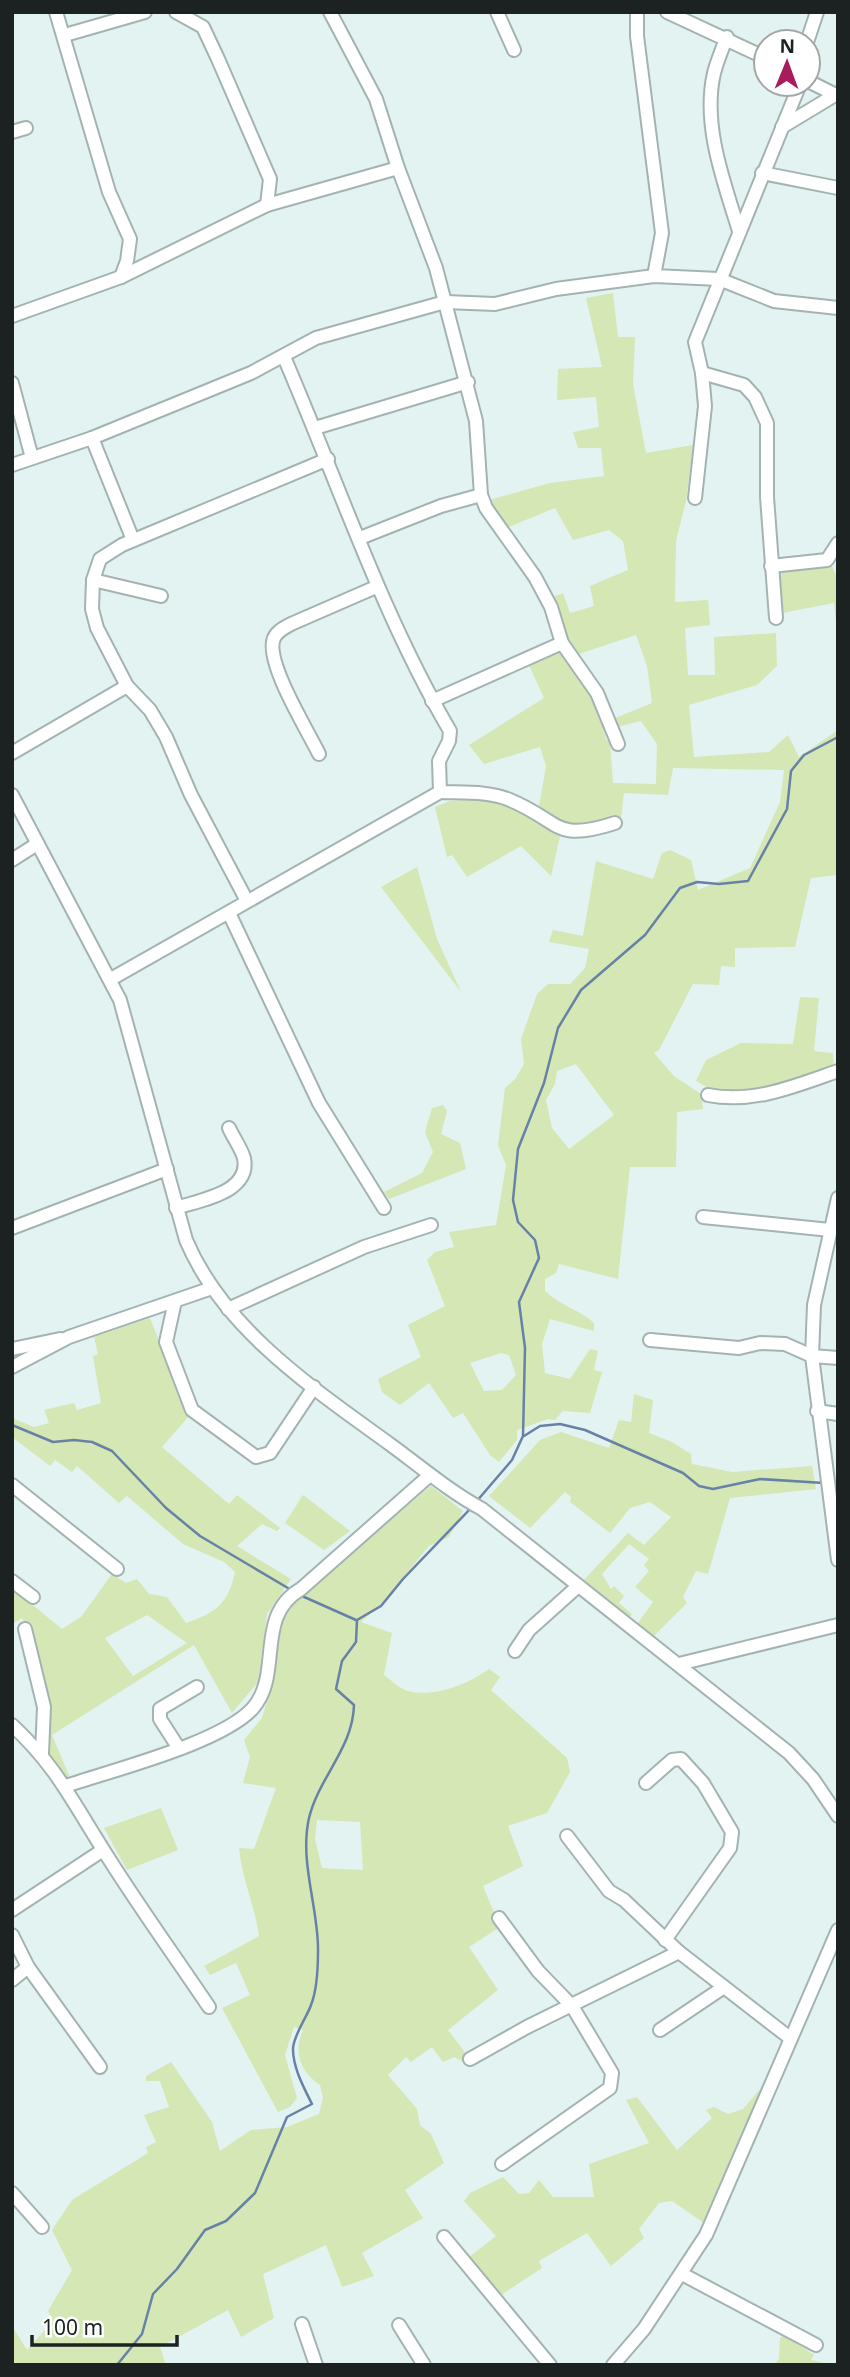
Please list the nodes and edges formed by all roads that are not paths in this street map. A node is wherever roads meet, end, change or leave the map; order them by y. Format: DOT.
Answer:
graph roads {
  1 [pos="56,12"];
  2 [pos="145,12"];
  3 [pos="176,12"];
  4 [pos="497,12"];
  5 [pos="637,12"];
  6 [pos="667,12"];
  7 [pos="335,14"];
  8 [pos="65,35"];
  9 [pos="727,37"];
  10 [pos="514,50"];
  11 [pos="752,50"];
  12 [pos="836,96"];
  13 [pos="794,98"];
  14 [pos="782,127"];
  15 [pos="26,128"];
  16 [pos="12,132"];
  17 [pos="398,168"];
  18 [pos="762,173"];
  19 [pos="838,188"];
  20 [pos="267,205"];
  21 [pos="739,231"];
  22 [pos="654,276"];
  23 [pos="121,277"];
  24 [pos="719,279"];
  25 [pos="445,302"];
  26 [pos="838,307"];
  27 [pos="12,316"];
  28 [pos="284,357"];
  29 [pos="702,373"];
  30 [pos="467,382"];
  31 [pos="12,383"];
  32 [pos="315,428"];
  33 [pos="92,438"];
  34 [pos="32,458"];
  35 [pos="328,459"];
  36 [pos="12,465"];
  37 [pos="481,495"];
  38 [pos="695,498"];
  39 [pos="360,538"];
  40 [pos="133,540"];
  41 [pos="838,543"];
  42 [pos="771,566"];
  43 [pos="93,580"];
  44 [pos="376,587"];
  45 [pos="162,596"];
  46 [pos="776,618"];
  47 [pos="562,643"];
  48 [pos="127,686"];
  49 [pos="432,701"];
  50 [pos="618,744"];
  51 [pos="12,753"];
  52 [pos="319,754"];
  53 [pos="440,792"];
  54 [pos="12,795"];
  55 [pos="615,823"];
  56 [pos="37,844"];
  57 [pos="12,860"];
  58 [pos="247,901"];
  59 [pos="229,913"];
  60 [pos="111,979"];
  61 [pos="838,1071"];
  62 [pos="708,1095"];
  63 [pos="229,1128"];
  64 [pos="167,1169"];
  65 [pos="838,1198"];
  66 [pos="176,1208"];
  67 [pos="384,1208"];
  68 [pos="703,1217"];
  69 [pos="431,1225"];
  70 [pos="12,1228"];
  71 [pos="830,1230"];
  72 [pos="212,1288"];
  73 [pos="175,1301"];
  74 [pos="228,1309"];
  75 [pos="69,1337"];
  76 [pos="650,1340"];
  77 [pos="12,1349"];
  78 [pos="812,1356"];
  79 [pos="838,1358"];
  80 [pos="12,1367"];
  81 [pos="314,1387"];
  82 [pos="817,1411"];
  83 [pos="838,1414"];
  84 [pos="430,1475"];
  85 [pos="12,1485"];
  86 [pos="838,1560"];
  87 [pos="117,1569"];
  88 [pos="12,1581"];
  89 [pos="577,1587"];
  90 [pos="33,1597"];
  91 [pos="838,1625"];
  92 [pos="25,1629"];
  93 [pos="515,1651"];
  94 [pos="678,1664"];
  95 [pos="197,1687"];
  96 [pos="13,1727"];
  97 [pos="178,1748"];
  98 [pos="42,1752"];
  99 [pos="646,1783"];
  100 [pos="66,1787"];
  101 [pos="838,1816"];
  102 [pos="567,1836"];
  103 [pos="103,1850"];
  104 [pos="12,1910"];
  105 [pos="499,1918"];
  106 [pos="838,1930"];
  107 [pos="12,1935"];
  108 [pos="665,1940"];
  109 [pos="679,1952"];
  110 [pos="27,1967"];
  111 [pos="12,1980"];
  112 [pos="724,1987"];
  113 [pos="572,2006"];
  114 [pos="209,2007"];
  115 [pos="660,2030"];
  116 [pos="790,2038"];
  117 [pos="471,2059"];
  118 [pos="100,2067"];
  119 [pos="502,2164"];
  120 [pos="12,2193"];
  121 [pos="41,2227"];
  122 [pos="444,2237"];
  123 [pos="682,2274"];
  124 [pos="302,2325"];
  125 [pos="399,2325"];
  126 [pos="816,2345"];
  127 [pos="316,2365"];
  128 [pos="424,2365"];
  129 [pos="550,2365"];
  130 [pos="612,2365"];
  1 -- 8 [label="street"];
  2 -- 8 [label="street"];
  3 -- 20 [label="street"];
  4 -- 10 [label="street"];
  5 -- 22 [label="street"];
  6 -- 9 [label="street"];
  7 -- 17 [label="street"];
  8 -- 23 [label="street"];
  9 -- 11 [label="street"];
  9 -- 21 [label="street"];
  12 -- 14 [label="street"];
  13 -- 14 [label="street"];
  14 -- 18 [label="street"];
  15 -- 16 [label="street"];
  17 -- 20 [label="street"];
  17 -- 25 [label="street"];
  18 -- 19 [label="street"];
  18 -- 21 [label="street"];
  20 -- 23 [label="street"];
  21 -- 24 [label="street"];
  22 -- 24 [label="street"];
  22 -- 25 [label="street"];
  23 -- 27 [label="street"];
  24 -- 26 [label="street"];
  24 -- 29 [label="street"];
  25 -- 28 [label="street"];
  25 -- 30 [label="street"];
  28 -- 32 [label="street"];
  28 -- 33 [label="street"];
  29 -- 38 [label="street"];
  29 -- 42 [label="street"];
  30 -- 32 [label="street"];
  30 -- 37 [label="street"];
  31 -- 34 [label="street"];
  32 -- 35 [label="street"];
  33 -- 34 [label="street"];
  33 -- 40 [label="street"];
  34 -- 36 [label="street"];
  35 -- 39 [label="street"];
  35 -- 40 [label="street"];
  37 -- 39 [label="street"];
  37 -- 47 [label="street"];
  39 -- 44 [label="street"];
  40 -- 43 [label="street"];
  41 -- 42 [label="street"];
  42 -- 46 [label="street"];
  43 -- 45 [label="street"];
  43 -- 48 [label="street"];
  44 -- 49 [label="street"];
  44 -- 52 [label="street"];
  47 -- 49 [label="street"];
  47 -- 50 [label="street"];
  48 -- 51 [label="street"];
  48 -- 58 [label="street"];
  49 -- 53 [label="street"];
  53 -- 55 [label="street"];
  53 -- 58 [label="street"];
  54 -- 56 [label="street"];
  56 -- 57 [label="street"];
  56 -- 60 [label="street"];
  58 -- 59 [label="street"];
  59 -- 60 [label="street"];
  59 -- 67 [label="street"];
  60 -- 64 [label="street"];
  61 -- 62 [label="street"];
  63 -- 66 [label="street"];
  64 -- 66 [label="street"];
  64 -- 70 [label="street"];
  65 -- 71 [label="street"];
  66 -- 72 [label="street"];
  68 -- 71 [label="street"];
  69 -- 74 [label="street"];
  71 -- 78 [label="street"];
  72 -- 73 [label="street"];
  72 -- 74 [label="street"];
  73 -- 75 [label="street"];
  73 -- 81 [label="street"];
  74 -- 81 [label="street"];
  75 -- 77 [label="street"];
  75 -- 80 [label="street"];
  76 -- 78 [label="street"];
  78 -- 79 [label="street"];
  78 -- 82 [label="street"];
  81 -- 84 [label="street"];
  82 -- 83 [label="street"];
  82 -- 86 [label="street"];
  84 -- 89 [label="street"];
  84 -- 97 [label="street"];
  85 -- 87 [label="street"];
  88 -- 90 [label="street"];
  89 -- 93 [label="street"];
  89 -- 94 [label="street"];
  91 -- 94 [label="street"];
  92 -- 98 [label="street"];
  94 -- 101 [label="street"];
  95 -- 97 [label="street"];
  96 -- 98 [label="street"];
  97 -- 100 [label="street"];
  98 -- 100 [label="street"];
  99 -- 108 [label="street"];
  100 -- 103 [label="street"];
  102 -- 108 [label="street"];
  103 -- 104 [label="street"];
  103 -- 114 [label="street"];
  105 -- 113 [label="street"];
  106 -- 116 [label="street"];
  107 -- 110 [label="street"];
  108 -- 109 [label="street"];
  109 -- 112 [label="street"];
  109 -- 113 [label="street"];
  110 -- 111 [label="street"];
  110 -- 118 [label="street"];
  112 -- 115 [label="street"];
  112 -- 116 [label="street"];
  113 -- 117 [label="street"];
  113 -- 119 [label="street"];
  116 -- 123 [label="street"];
  120 -- 121 [label="street"];
  122 -- 129 [label="street"];
  123 -- 126 [label="street"];
  123 -- 130 [label="street"];
  124 -- 127 [label="street"];
  125 -- 128 [label="street"];
}
